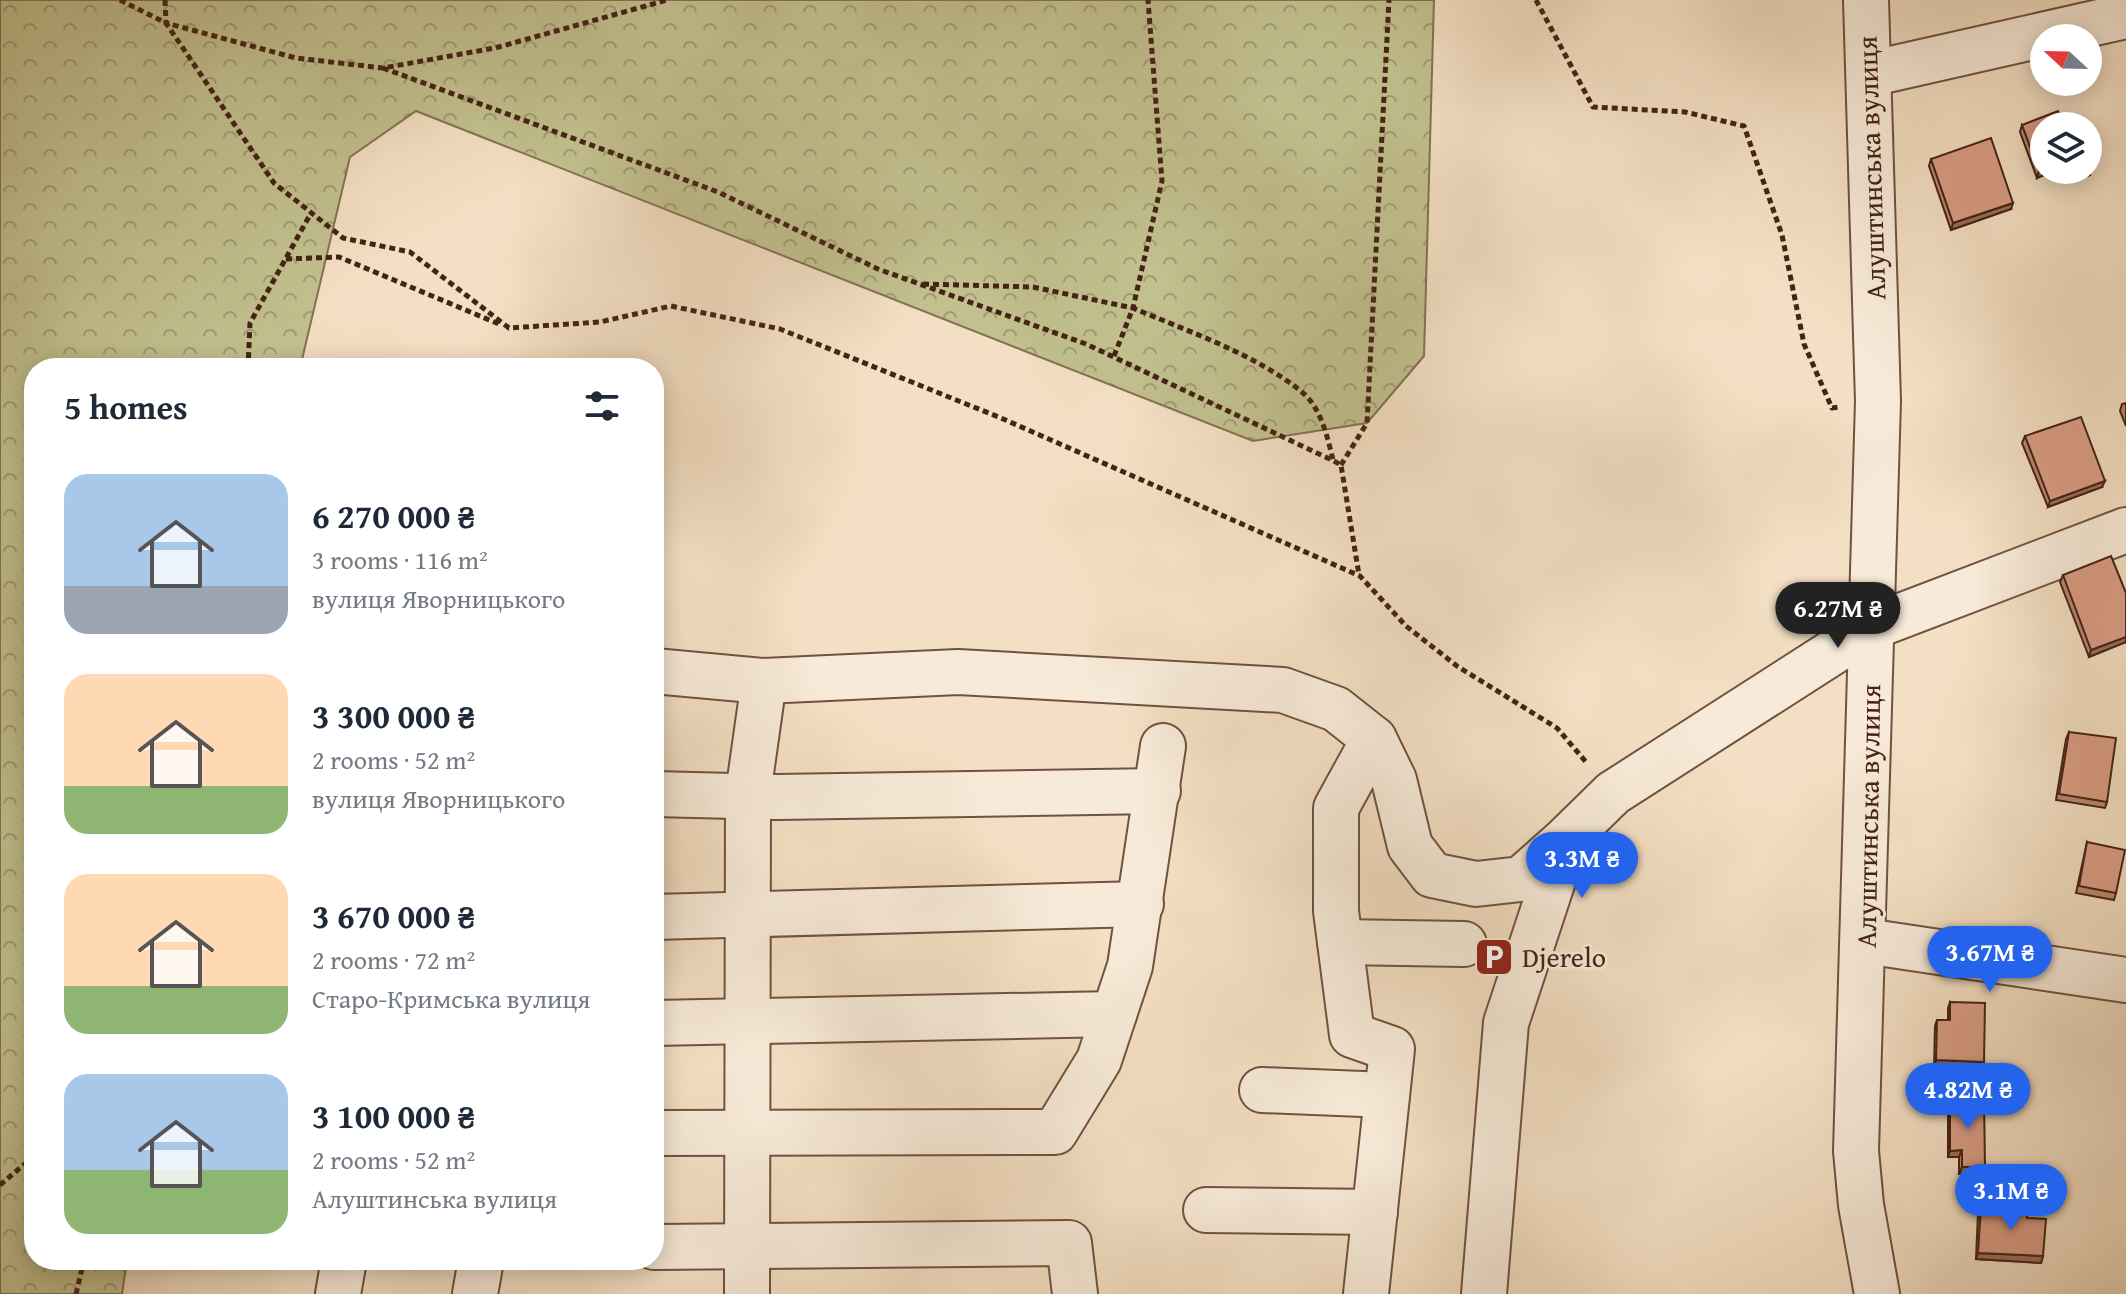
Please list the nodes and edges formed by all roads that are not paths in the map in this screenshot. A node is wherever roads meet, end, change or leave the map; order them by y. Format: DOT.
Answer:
graph roads {
  1 [pos="1866,0"];
  2 [pos="2126,16"];
  3 [pos="1869,74"];
  4 [pos="2126,530"];
  5 [pos="1872,627"];
  6 [pos="664,672"];
  7 [pos="764,681"];
  8 [pos="1374,739"];
  9 [pos="1163,746"];
  10 [pos="1158,791"];
  11 [pos="664,794"];
  12 [pos="748,794"];
  13 [pos="1567,838"];
  14 [pos="1141,904"];
  15 [pos="745,914"];
  16 [pos="664,917"];
  17 [pos="1865,941"];
  18 [pos="1340,942"];
  19 [pos="1464,944"];
  20 [pos="2126,980"];
  21 [pos="1114,1014"];
  22 [pos="745,1020"];
  23 [pos="664,1023"];
  24 [pos="1262,1090"];
  25 [pos="1387,1095"];
  26 [pos="664,1133"];
  27 [pos="746,1134"];
  28 [pos="1206,1210"];
  29 [pos="1375,1212"];
  30 [pos="747,1245"];
  31 [pos="664,1247"];
  32 [pos="342,1270"];
  33 [pos="479,1270"];
  34 [pos="338,1294"];
  35 [pos="475,1294"];
  36 [pos="747,1294"];
  37 [pos="1075,1294"];
  38 [pos="1366,1294"];
  39 [pos="1484,1294"];
  40 [pos="1877,1294"];
  1 -- 3 [label="street, Алуштинська вулиця"];
  2 -- 3 [label="street"];
  3 -- 5 [label="street, Алуштинська вулиця"];
  4 -- 5 [label="street"];
  5 -- 13 [label="street"];
  5 -- 17 [label="street, Алуштинська вулиця"];
  6 -- 7 [label="street"];
  7 -- 8 [label="street"];
  7 -- 12 [label="street"];
  8 -- 13 [label="street"];
  8 -- 18 [label="street"];
  9 -- 10 [label="street"];
  10 -- 12 [label="street"];
  10 -- 14 [label="street"];
  11 -- 12 [label="street"];
  12 -- 15 [label="street"];
  13 -- 39 [label="street"];
  14 -- 15 [label="street"];
  14 -- 21 [label="street"];
  15 -- 16 [label="street"];
  15 -- 22 [label="street"];
  17 -- 20 [label="street"];
  17 -- 40 [label="street, Алуштинська вулиця"];
  18 -- 19 [label="street"];
  18 -- 25 [label="street"];
  21 -- 22 [label="street"];
  21 -- 27 [label="street"];
  22 -- 23 [label="street"];
  22 -- 27 [label="street"];
  24 -- 25 [label="street"];
  25 -- 29 [label="street"];
  26 -- 27 [label="street"];
  27 -- 30 [label="street"];
  28 -- 29 [label="street"];
  29 -- 38 [label="street"];
  30 -- 31 [label="street"];
  30 -- 36 [label="street"];
  30 -- 37 [label="street"];
  32 -- 34 [label="street"];
  33 -- 35 [label="street"];
}
